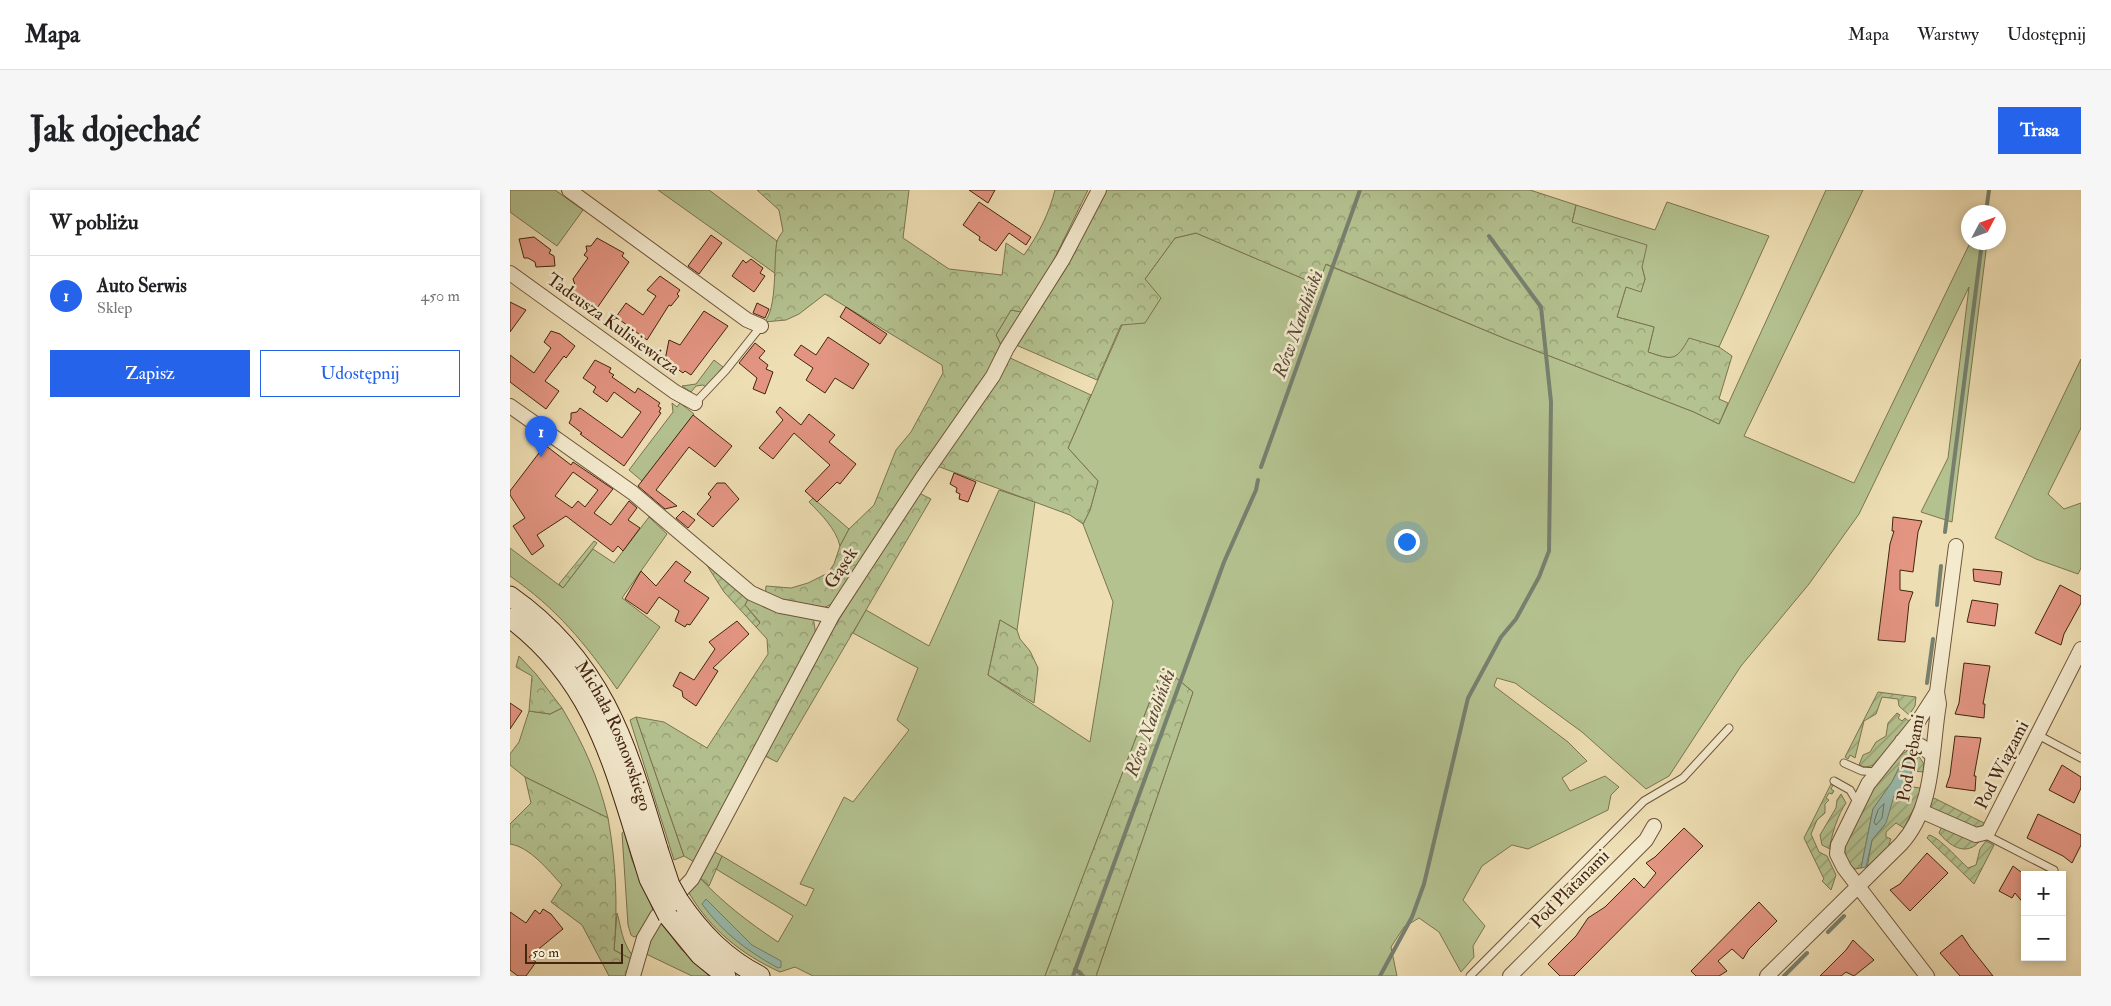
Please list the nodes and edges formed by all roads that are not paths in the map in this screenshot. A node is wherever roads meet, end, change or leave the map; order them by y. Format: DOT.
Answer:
graph roads {
  1 [pos="569,190"];
  2 [pos="1099,190"];
  3 [pos="510,274"];
  4 [pos="762,326"];
  5 [pos="695,403"];
  6 [pos="510,406"];
  7 [pos="1956,546"];
  8 [pos="510,596"];
  9 [pos="832,616"];
  10 [pos="510,618"];
  11 [pos="2081,650"];
  12 [pos="1938,692"];
  13 [pos="1729,728"];
  14 [pos="2038,735"];
  15 [pos="1902,742"];
  16 [pos="1931,754"];
  17 [pos="2081,758"];
  18 [pos="1844,763"];
  19 [pos="1878,772"];
  20 [pos="1834,781"];
  21 [pos="1857,802"];
  22 [pos="1921,811"];
  23 [pos="1654,826"];
  24 [pos="1984,834"];
  25 [pos="650,851"];
  26 [pos="2054,870"];
  27 [pos="1858,886"];
  28 [pos="674,908"];
  29 [pos="633,976"];
  30 [pos="726,976"];
  31 [pos="760,976"];
  32 [pos="1470,976"];
  33 [pos="1510,976"];
  34 [pos="1767,976"];
  35 [pos="1927,976"];
  1 -- 4 [label="street"];
  2 -- 9 [label="street, Gąsek"];
  3 -- 5 [label="street, Tadeusza Kulisiewicza"];
  4 -- 5 [label="lane"];
  6 -- 9 [label="street"];
  7 -- 12 [label="street, Pod Dębami"];
  8 -- 25 [label="street, Michała Rosnowskiego"];
  9 -- 29 [label="street, Gąsek"];
  10 -- 25 [label="street, Michała Rosnowskiego"];
  11 -- 14 [label="street, Pod Wiązami"];
  12 -- 15 [label="street"];
  12 -- 16 [label="street, Pod Dębami"];
  13 -- 32 [label="lane"];
  14 -- 17 [label="lane"];
  14 -- 24 [label="street, Pod Wiązami"];
  15 -- 16 [label="street"];
  15 -- 19 [label="street"];
  16 -- 22 [label="street, Pod Dębami"];
  18 -- 19 [label="lane"];
  19 -- 21 [label="street"];
  20 -- 21 [label="lane"];
  21 -- 27 [label="street"];
  22 -- 24 [label="street, Pod Wiązami"];
  22 -- 27 [label="street, Pod Dębami"];
  23 -- 33 [label="street, Pod Platanami"];
  24 -- 26 [label="lane"];
  25 -- 28 [label="street, Michała Rosnowskiego, bridge"];
  27 -- 34 [label="street, Pod Dębami"];
  27 -- 35 [label="street"];
  28 -- 30 [label="street"];
  28 -- 31 [label="street"];
}
